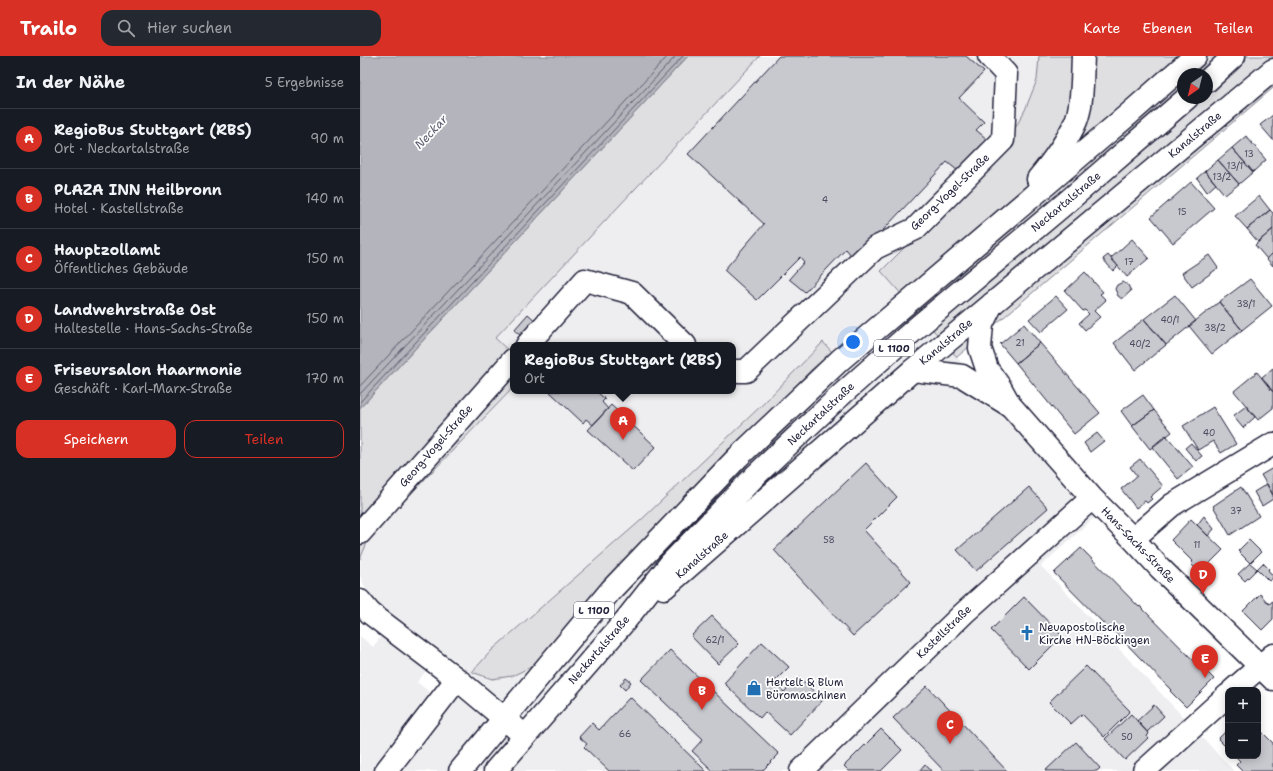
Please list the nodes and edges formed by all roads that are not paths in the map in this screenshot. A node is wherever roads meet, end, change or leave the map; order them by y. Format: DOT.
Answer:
graph roads {
  1 [pos="989,56"];
  2 [pos="1083,56"];
  3 [pos="1195,56"];
  4 [pos="1234,56"];
  5 [pos="1273,70"];
  6 [pos="1213,75"];
  7 [pos="1180,104"];
  8 [pos="1010,216"];
  9 [pos="992,304"];
  10 [pos="530,342"];
  11 [pos="682,342"];
  12 [pos="510,363"];
  13 [pos="913,370"];
  14 [pos="736,371"];
  15 [pos="1010,405"];
  16 [pos="1273,444"];
  17 [pos="1092,498"];
  18 [pos="360,532"];
  19 [pos="1134,539"];
  20 [pos="363,613"];
  21 [pos="624,620"];
  22 [pos="1269,666"];
  23 [pos="457,679"];
  24 [pos="1238,687"];
  25 [pos="1225,698"];
  26 [pos="504,719"];
  27 [pos="525,736"];
  28 [pos="386,771"];
  29 [pos="460,771"];
  30 [pos="495,771"];
  31 [pos="801,771"];
  32 [pos="1144,771"];
  1 -- 14 [label="main road, Georg-Vogel-Straße"];
  2 -- 8 [label="main road"];
  3 -- 8 [label="main road, L 1100"];
  4 -- 6 [label="main road"];
  5 -- 9 [label="main road, Kanalstraße"];
  7 -- 21 [label="main road, Neckartalstraße / L 1100"];
  8 -- 26 [label="main road, L 1100"];
  9 -- 13 [label="main road, Kanalstraße"];
  9 -- 15 [label="main road, Hans-Sachs-Straße"];
  10 -- 11 [label="main road"];
  12 -- 18 [label="main road, Georg-Vogel-Straße"];
  13 -- 15 [label="main road, Hans-Sachs-Straße"];
  13 -- 21 [label="main road, Kanalstraße"];
  15 -- 17 [label="main road, Hans-Sachs-Straße"];
  16 -- 19 [label="main road"];
  17 -- 19 [label="main road, Hans-Sachs-Straße"];
  17 -- 31 [label="main road, Kastellstraße"];
  19 -- 22 [label="main road, Hans-Sachs-Straße"];
  20 -- 23 [label="main road"];
  21 -- 27 [label="main road, Neckartalstraße / L 1100"];
  22 -- 24 [label="main road"];
  23 -- 26 [label="main road"];
  23 -- 28 [label="main road"];
  25 -- 32 [label="main road"];
  26 -- 27 [label="main road"];
  26 -- 29 [label="main road, L 1100"];
  27 -- 30 [label="main road, Neckartalstraße / L 1100"];
}
